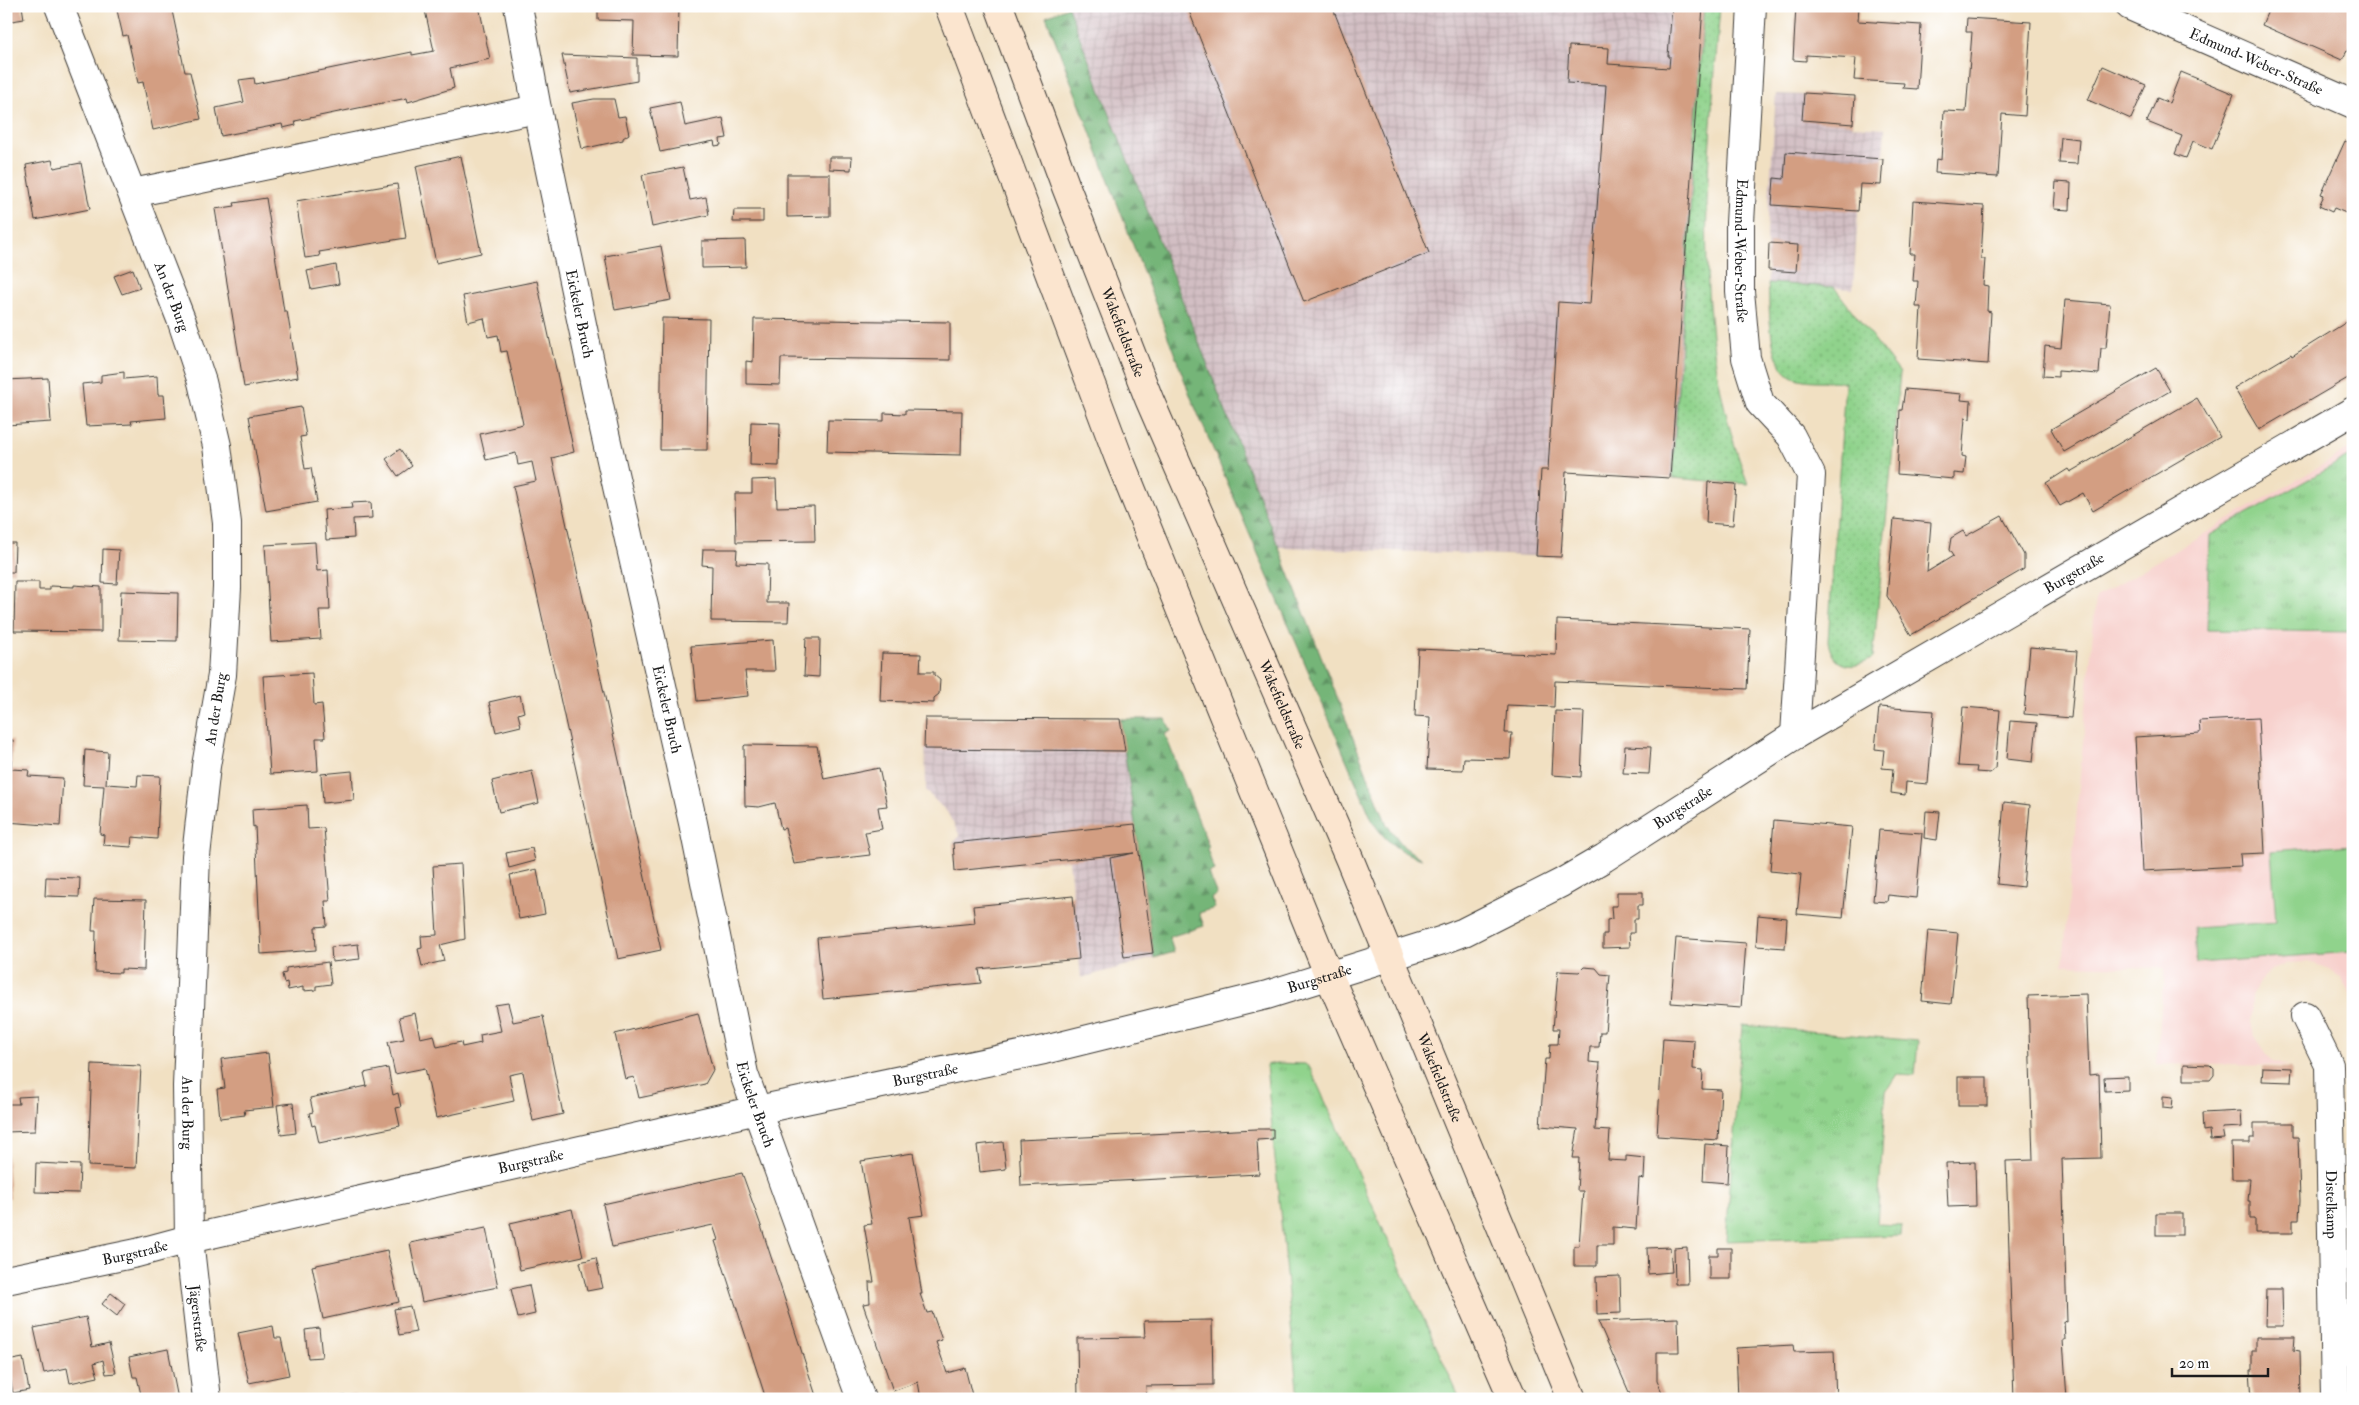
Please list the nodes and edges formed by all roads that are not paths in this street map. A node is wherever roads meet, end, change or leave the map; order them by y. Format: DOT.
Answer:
graph roads {
  1 [pos="59,6"];
  2 [pos="518,6"];
  3 [pos="949,6"];
  4 [pos="999,6"];
  5 [pos="1752,6"];
  6 [pos="2130,6"];
  7 [pos="2353,104"];
  8 [pos="537,109"];
  9 [pos="133,193"];
  10 [pos="2353,412"];
  11 [pos="1795,735"];
  12 [pos="1390,957"];
  13 [pos="1329,976"];
  14 [pos="2305,1016"];
  15 [pos="757,1110"];
  16 [pos="188,1239"];
  17 [pos="6,1280"];
  18 [pos="207,1399"];
  19 [pos="861,1399"];
  20 [pos="1513,1399"];
  21 [pos="1572,1399"];
  22 [pos="2335,1399"];
  1 -- 9 [label="street, An der Burg"];
  2 -- 8 [label="street, Eickeler Bruch"];
  3 -- 13 [label="main road"];
  4 -- 12 [label="main road, Wakefieldstraße"];
  5 -- 11 [label="street, Edmund-Weber-Straße"];
  6 -- 7 [label="street, Edmund-Weber-Straße"];
  8 -- 9 [label="street"];
  8 -- 15 [label="street, Eickeler Bruch"];
  9 -- 16 [label="street, An der Burg"];
  10 -- 11 [label="street, Burgstraße"];
  11 -- 12 [label="street, Burgstraße"];
  12 -- 13 [label="street, Burgstraße"];
  12 -- 21 [label="main road, Wakefieldstraße"];
  13 -- 15 [label="street, Burgstraße"];
  13 -- 20 [label="main road"];
  14 -- 22 [label="street, Distelkamp"];
  15 -- 16 [label="street, Burgstraße"];
  15 -- 19 [label="street, Eickeler Bruch"];
  16 -- 17 [label="street, Burgstraße"];
  16 -- 18 [label="street, Jägerstraße"];
}
